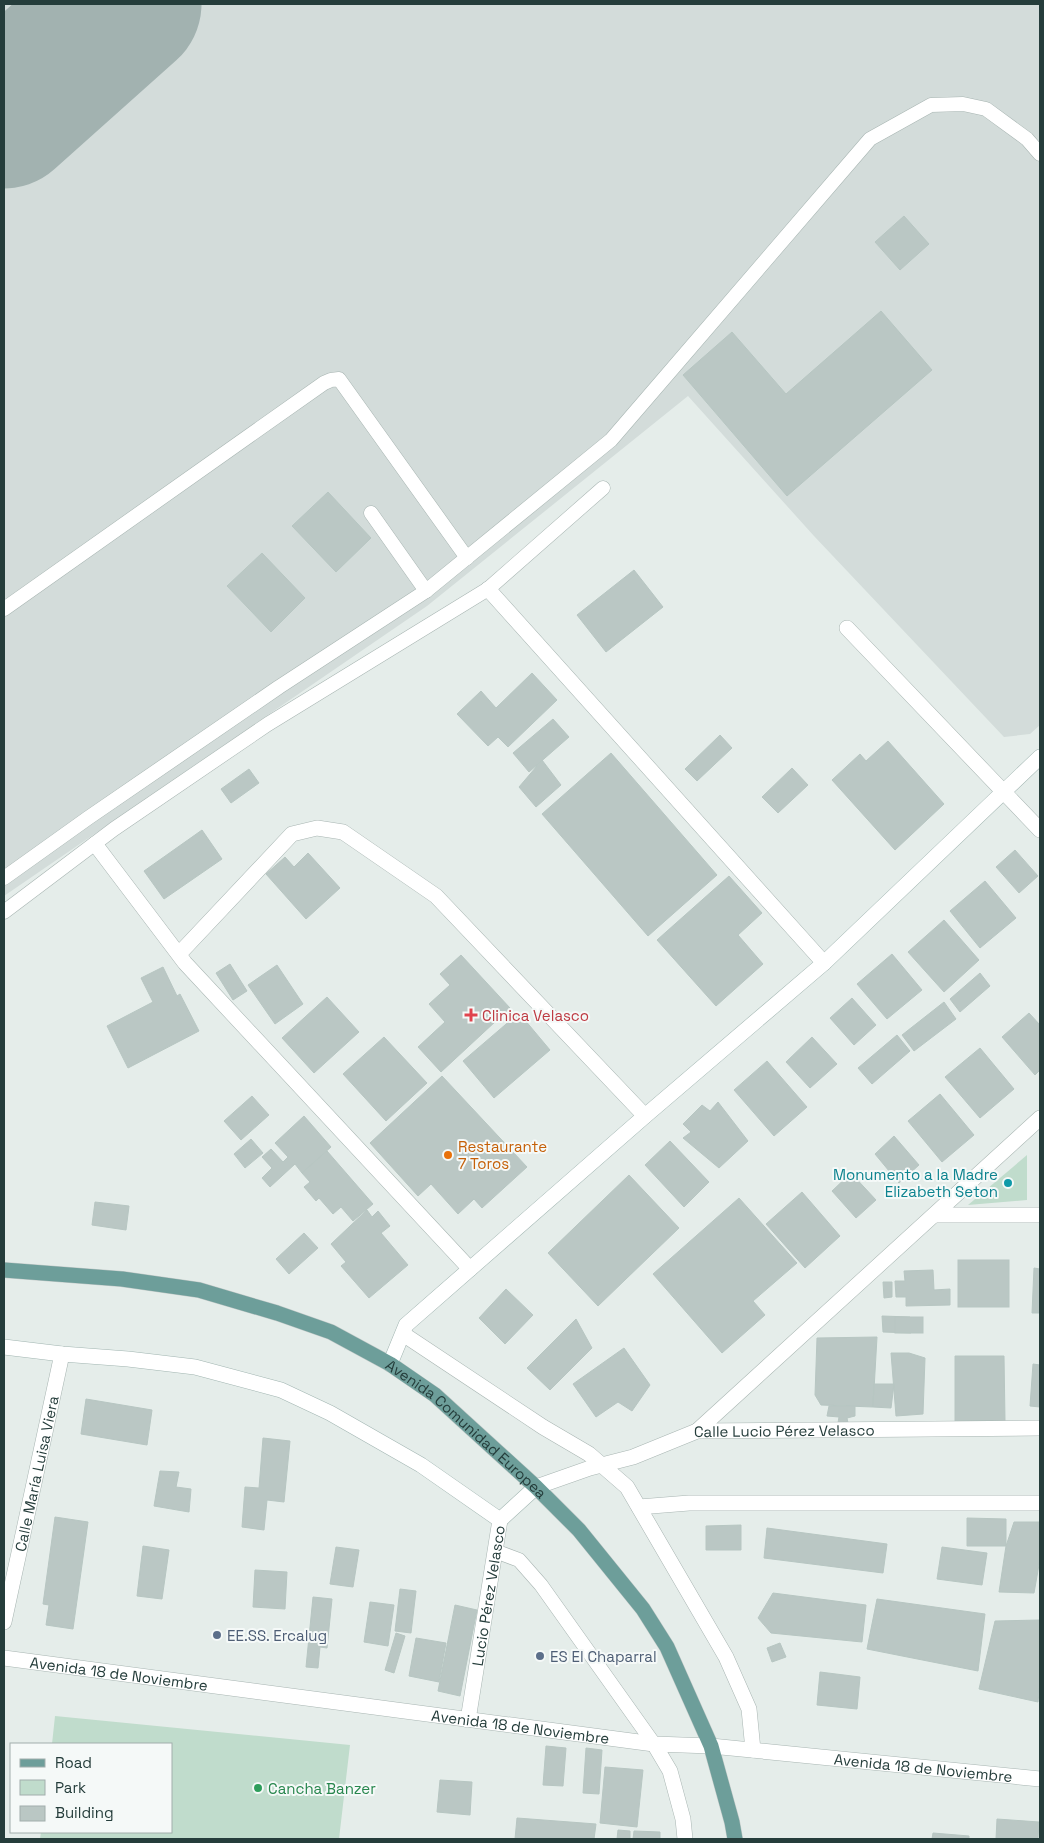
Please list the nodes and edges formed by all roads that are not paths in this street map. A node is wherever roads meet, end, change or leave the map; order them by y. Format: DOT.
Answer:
graph roads {
  1 [pos="1040,154"];
  2 [pos="603,488"];
  3 [pos="371,514"];
  4 [pos="467,558"];
  5 [pos="488,589"];
  6 [pos="426,591"];
  7 [pos="4,610"];
  8 [pos="847,628"];
  9 [pos="1040,757"];
  10 [pos="1004,790"];
  11 [pos="1040,830"];
  12 [pos="95,844"];
  13 [pos="4,878"];
  14 [pos="4,912"];
  15 [pos="179,954"];
  16 [pos="824,963"];
  17 [pos="645,1116"];
  18 [pos="1040,1118"];
  19 [pos="936,1215"];
  20 [pos="1040,1215"];
  21 [pos="470,1269"];
  22 [pos="4,1270"];
  23 [pos="403,1334"];
  24 [pos="4,1347"];
  25 [pos="62,1354"];
  26 [pos="390,1364"];
  27 [pos="1040,1428"];
  28 [pos="698,1432"];
  29 [pos="602,1465"];
  30 [pos="536,1487"];
  31 [pos="1040,1503"];
  32 [pos="639,1506"];
  33 [pos="500,1520"];
  34 [pos="495,1551"];
  35 [pos="4,1622"];
  36 [pos="4,1658"];
  37 [pos="468,1720"];
  38 [pos="654,1744"];
  39 [pos="712,1746"];
  40 [pos="752,1750"];
  41 [pos="1040,1779"];
  42 [pos="685,1839"];
  43 [pos="735,1839"];
  1 -- 4 [label="lane"];
  2 -- 5 [label="lane"];
  3 -- 6 [label="lane"];
  4 -- 6 [label="lane"];
  4 -- 7 [label="lane"];
  5 -- 12 [label="lane"];
  5 -- 16 [label="street"];
  6 -- 13 [label="lane"];
  8 -- 10 [label="street"];
  9 -- 10 [label="street"];
  10 -- 11 [label="street"];
  10 -- 16 [label="street"];
  12 -- 14 [label="lane"];
  12 -- 15 [label="street"];
  15 -- 17 [label="street"];
  15 -- 21 [label="street"];
  16 -- 17 [label="street"];
  17 -- 21 [label="street"];
  18 -- 19 [label="street"];
  19 -- 20 [label="street"];
  19 -- 28 [label="street"];
  21 -- 23 [label="street"];
  22 -- 26 [label="main road, Avenida Comunidad Europea"];
  23 -- 26 [label="street"];
  23 -- 29 [label="street"];
  24 -- 25 [label="street"];
  25 -- 33 [label="street"];
  25 -- 35 [label="street, Calle María Luisa Viera"];
  26 -- 30 [label="main road, Avenida Comunidad Europea"];
  27 -- 28 [label="street, Calle Lucio Pérez Velasco"];
  28 -- 29 [label="street, Calle Lucio Pérez Velasco"];
  29 -- 30 [label="street, Calle Lucio Pérez Velasco"];
  29 -- 32 [label="street"];
  30 -- 33 [label="street, Lucio Pérez Velasco"];
  30 -- 39 [label="main road, Avenida Comunidad Europea"];
  31 -- 32 [label="street"];
  32 -- 40 [label="street"];
  33 -- 34 [label="street, Lucio Pérez Velasco"];
  34 -- 37 [label="street, Lucio Pérez Velasco"];
  34 -- 38 [label="lane"];
  36 -- 37 [label="street, Avenida 18 de Noviembre"];
  37 -- 38 [label="street, Avenida 18 de Noviembre"];
  38 -- 39 [label="street, Avenida 18 de Noviembre"];
  38 -- 42 [label="street"];
  39 -- 40 [label="street, Avenida 18 de Noviembre"];
  39 -- 43 [label="main road, Avenida Comunidad Europea"];
  40 -- 41 [label="street, Avenida 18 de Noviembre"];
}
